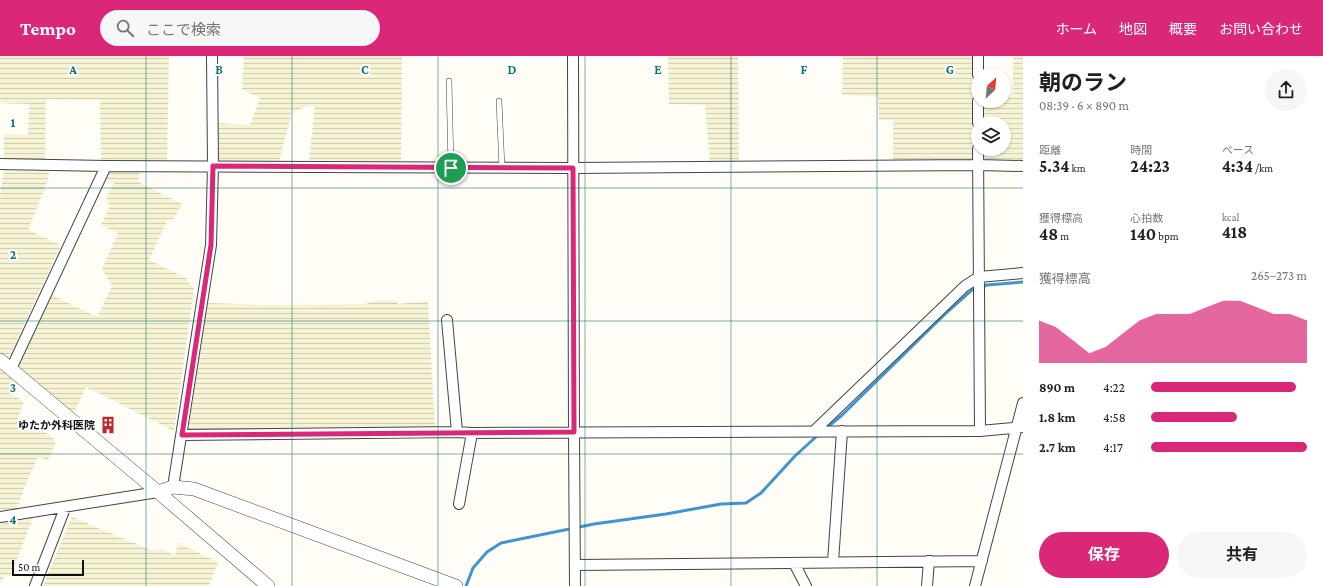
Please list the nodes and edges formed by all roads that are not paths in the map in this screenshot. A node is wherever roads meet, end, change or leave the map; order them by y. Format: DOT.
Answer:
graph roads {
  1 [pos="212,56"];
  2 [pos="574,56"];
  3 [pos="978,56"];
  4 [pos="978,68"];
  5 [pos="449,81"];
  6 [pos="498,101"];
  7 [pos="978,156"];
  8 [pos="0,164"];
  9 [pos="978,165"];
  10 [pos="106,166"];
  11 [pos="213,166"];
  12 [pos="1023,166"];
  13 [pos="451,168"];
  14 [pos="502,168"];
  15 [pos="573,168"];
  16 [pos="1023,273"];
  17 [pos="979,279"];
  18 [pos="447,320"];
  19 [pos="0,360"];
  20 [pos="11,369"];
  21 [pos="1023,402"];
  22 [pos="1020,428"];
  23 [pos="816,431"];
  24 [pos="837,431"];
  25 [pos="980,431"];
  26 [pos="457,432"];
  27 [pos="574,432"];
  28 [pos="472,433"];
  29 [pos="182,435"];
  30 [pos="173,487"];
  31 [pos="158,492"];
  32 [pos="459,504"];
  33 [pos="65,508"];
  34 [pos="0,517"];
  35 [pos="929,561"];
  36 [pos="982,561"];
  37 [pos="833,562"];
  38 [pos="794,563"];
  39 [pos="576,565"];
  40 [pos="35,586"];
  41 [pos="268,586"];
  42 [pos="456,586"];
  43 [pos="575,586"];
  44 [pos="806,586"];
  45 [pos="927,586"];
  46 [pos="975,586"];
  1 -- 11 [label="street"];
  2 -- 15 [label="street"];
  3 -- 4 [label="street"];
  5 -- 13 [label="lane"];
  6 -- 14 [label="lane"];
  7 -- 9 [label="street"];
  8 -- 10 [label="street"];
  9 -- 12 [label="street"];
  9 -- 15 [label="street"];
  9 -- 17 [label="street"];
  10 -- 11 [label="street"];
  10 -- 20 [label="street"];
  11 -- 13 [label="street"];
  11 -- 29 [label="street"];
  13 -- 14 [label="street"];
  14 -- 15 [label="street"];
  15 -- 27 [label="street"];
  16 -- 17 [label="street"];
  17 -- 23 [label="street"];
  17 -- 25 [label="street"];
  18 -- 26 [label="street"];
  19 -- 20 [label="street"];
  20 -- 31 [label="street"];
  21 -- 22 [label="street"];
  22 -- 25 [label="street"];
  22 -- 36 [label="street"];
  23 -- 24 [label="street"];
  23 -- 27 [label="street"];
  24 -- 25 [label="street"];
  24 -- 37 [label="street"];
  26 -- 28 [label="street"];
  26 -- 29 [label="street"];
  27 -- 28 [label="street"];
  27 -- 39 [label="street"];
  28 -- 32 [label="street"];
  29 -- 30 [label="street"];
  30 -- 31 [label="street"];
  30 -- 42 [label="street"];
  31 -- 33 [label="street"];
  31 -- 41 [label="street"];
  33 -- 34 [label="street"];
  33 -- 40 [label="street"];
  35 -- 36 [label="street"];
  35 -- 37 [label="street"];
  35 -- 45 [label="street"];
  36 -- 46 [label="street"];
  37 -- 38 [label="street"];
  38 -- 39 [label="street"];
  38 -- 44 [label="street"];
  39 -- 43 [label="street"];
}
